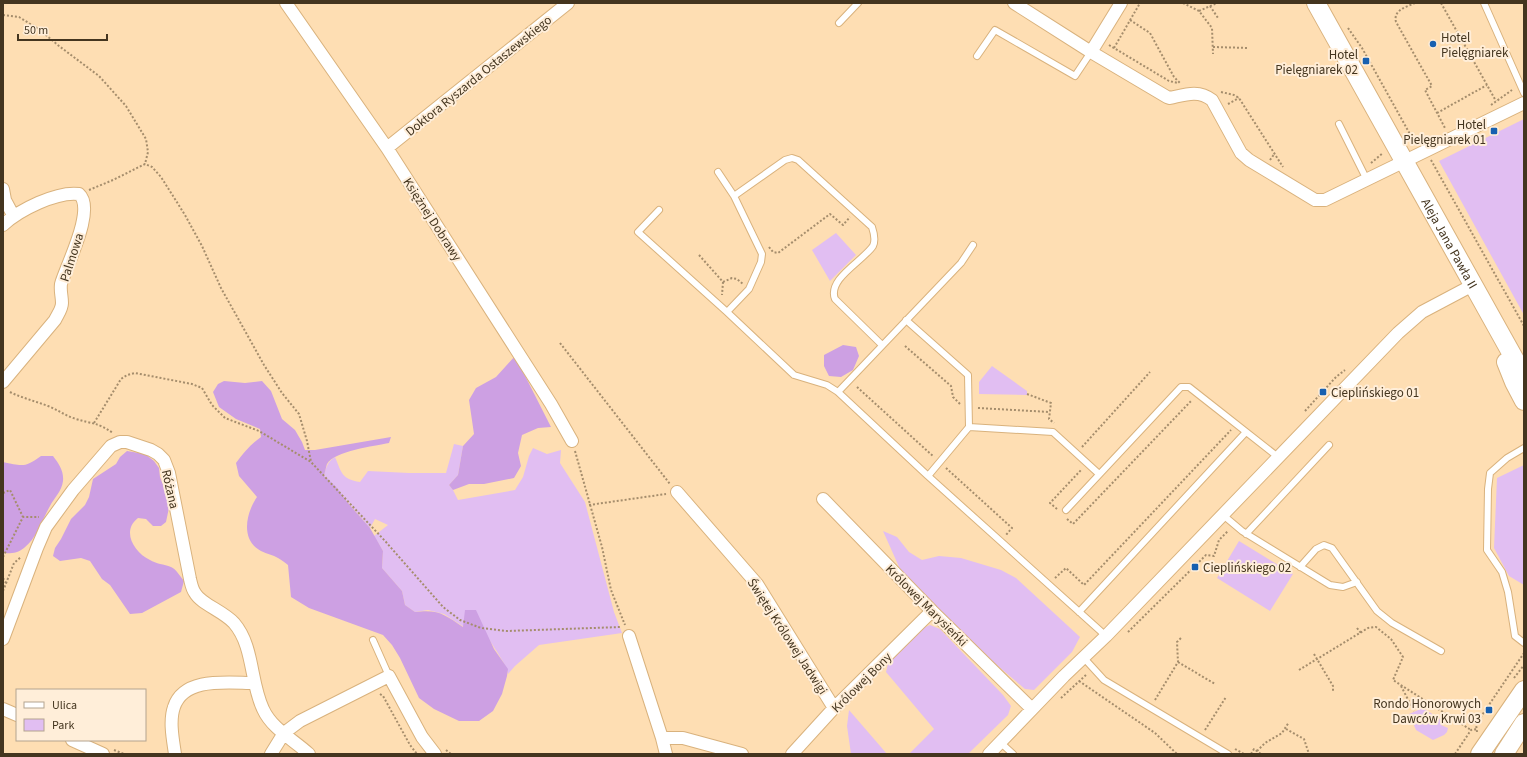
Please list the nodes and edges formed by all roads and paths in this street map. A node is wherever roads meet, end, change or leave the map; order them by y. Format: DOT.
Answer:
graph roads {
  1 [pos="286,3"];
  2 [pos="568,3"];
  3 [pos="858,3"];
  4 [pos="1014,3"];
  5 [pos="1121,3"];
  6 [pos="1140,3"];
  7 [pos="1183,3"];
  8 [pos="1217,3"];
  9 [pos="1316,3"];
  10 [pos="1415,3"];
  11 [pos="1441,3"];
  12 [pos="1484,3"];
  13 [pos="1210,6"];
  14 [pos="1199,11"];
  15 [pos="3,14"];
  16 [pos="1218,18"];
  17 [pos="1130,20"];
  18 [pos="838,23"];
  19 [pos="1346,25"];
  20 [pos="1099,39"];
  21 [pos="1212,47"];
  22 [pos="1114,48"];
  23 [pos="1249,48"];
  24 [pos="1091,52"];
  25 [pos="1213,54"];
  26 [pos="977,56"];
  27 [pos="1180,83"];
  28 [pos="1188,85"];
  29 [pos="1487,85"];
  30 [pos="1521,85"];
  31 [pos="1219,92"];
  32 [pos="1524,92"];
  33 [pos="1496,101"];
  34 [pos="1524,104"];
  35 [pos="1489,107"];
  36 [pos="1437,113"];
  37 [pos="1339,124"];
  38 [pos="1439,131"];
  39 [pos="1411,136"];
  40 [pos="1425,138"];
  41 [pos="1394,144"];
  42 [pos="387,148"];
  43 [pos="1430,159"];
  44 [pos="1404,162"];
  45 [pos="145,164"];
  46 [pos="718,172"];
  47 [pos="1286,172"];
  48 [pos="1364,176"];
  49 [pos="3,189"];
  50 [pos="79,194"];
  51 [pos="734,196"];
  52 [pos="659,210"];
  53 [pos="13,215"];
  54 [pos="855,222"];
  55 [pos="3,225"];
  56 [pos="766,242"];
  57 [pos="973,245"];
  58 [pos="699,255"];
  59 [pos="723,282"];
  60 [pos="1473,285"];
  61 [pos="748,290"];
  62 [pos="717,303"];
  63 [pos="727,312"];
  64 [pos="906,320"];
  65 [pos="1496,325"];
  66 [pos="1524,326"];
  67 [pos="560,343"];
  68 [pos="882,345"];
  69 [pos="905,346"];
  70 [pos="1150,372"];
  71 [pos="1524,376"];
  72 [pos="5,386"];
  73 [pos="857,387"];
  74 [pos="838,392"];
  75 [pos="1027,394"];
  76 [pos="977,401"];
  77 [pos="1524,401"];
  78 [pos="1198,404"];
  79 [pos="962,406"];
  80 [pos="1050,412"];
  81 [pos="94,423"];
  82 [pos="1055,424"];
  83 [pos="1226,425"];
  84 [pos="970,427"];
  85 [pos="1246,432"];
  86 [pos="572,441"];
  87 [pos="120,442"];
  88 [pos="1077,443"];
  89 [pos="1329,445"];
  90 [pos="1082,447"];
  91 [pos="1524,448"];
  92 [pos="938,451"];
  93 [pos="933,457"];
  94 [pos="1278,457"];
  95 [pos="310,462"];
  96 [pos="939,462"];
  97 [pos="1087,463"];
  98 [pos="1099,474"];
  99 [pos="928,476"];
  100 [pos="677,492"];
  101 [pos="3,493"];
  102 [pos="823,499"];
  103 [pos="589,505"];
  104 [pos="1066,510"];
  105 [pos="1223,515"];
  106 [pos="23,517"];
  107 [pos="45,517"];
  108 [pos="1246,534"];
  109 [pos="1005,536"];
  110 [pos="3,557"];
  111 [pos="1300,567"];
  112 [pos="3,578"];
  113 [pos="1054,579"];
  114 [pos="1357,582"];
  115 [pos="6,583"];
  116 [pos="932,612"];
  117 [pos="1079,612"];
  118 [pos="1358,628"];
  119 [pos="627,631"];
  120 [pos="1361,633"];
  121 [pos="1106,636"];
  122 [pos="1180,638"];
  123 [pos="3,639"];
  124 [pos="373,640"];
  125 [pos="1524,643"];
  126 [pos="1442,651"];
  127 [pos="1524,653"];
  128 [pos="1314,654"];
  129 [pos="1083,658"];
  130 [pos="1317,659"];
  131 [pos="1178,662"];
  132 [pos="1299,670"];
  133 [pos="389,676"];
  134 [pos="1079,681"];
  135 [pos="255,683"];
  136 [pos="1215,684"];
  137 [pos="1400,685"];
  138 [pos="1524,690"];
  139 [pos="1333,691"];
  140 [pos="379,693"];
  141 [pos="1226,697"];
  142 [pos="1155,700"];
  143 [pos="834,708"];
  144 [pos="3,709"];
  145 [pos="1032,709"];
  146 [pos="1414,711"];
  147 [pos="16,715"];
  148 [pos="1289,722"];
  149 [pos="1524,723"];
  150 [pos="1286,729"];
  151 [pos="1205,730"];
  152 [pos="1471,730"];
  153 [pos="284,733"];
  154 [pos="1477,733"];
  155 [pos="662,738"];
  156 [pos="74,741"];
  157 [pos="1000,743"];
  158 [pos="1257,751"];
  159 [pos="102,754"];
  160 [pos="175,754"];
  161 [pos="271,754"];
  162 [pos="309,754"];
  163 [pos="417,754"];
  164 [pos="435,754"];
  165 [pos="666,754"];
  166 [pos="742,754"];
  167 [pos="792,754"];
  168 [pos="989,754"];
  169 [pos="1013,754"];
  170 [pos="1177,754"];
  171 [pos="1228,754"];
  172 [pos="1251,754"];
  173 [pos="1261,754"];
  174 [pos="1309,754"];
  175 [pos="1480,754"];
  176 [pos="1504,754"];
  1 -- 42 [label="street, Księżnej Dobrawy"];
  2 -- 42 [label="street, Doktora Ryszarda Ostaszewskiego"];
  3 -- 18 [label="lane"];
  4 -- 24 [label="street"];
  5 -- 20 [label="street"];
  6 -- 17 [label="path"];
  7 -- 14 [label="path"];
  8 -- 13 [label="path"];
  9 -- 41 [label="street, Aleja Jana Pawła II"];
  10 -- 36 [label="path"];
  11 -- 29 [label="path"];
  12 -- 30 [label="lane"];
  13 -- 14 [label="path"];
  13 -- 16 [label="path"];
  14 -- 21 [label="path"];
  15 -- 45 [label="path"];
  17 -- 22 [label="path"];
  17 -- 27 [label="path"];
  19 -- 39 [label="path"];
  20 -- 22 [label="path"];
  20 -- 24 [label="street"];
  21 -- 23 [label="path"];
  21 -- 25 [label="path"];
  22 -- 27 [label="path"];
  24 -- 26 [label="lane"];
  24 -- 48 [label="street"];
  27 -- 28 [label="path"];
  29 -- 33 [label="path"];
  29 -- 36 [label="path"];
  30 -- 32 [label="lane"];
  30 -- 33 [label="path"];
  31 -- 47 [label="path"];
  33 -- 35 [label="path"];
  34 -- 44 [label="street"];
  36 -- 38 [label="path"];
  37 -- 48 [label="lane"];
  39 -- 40 [label="path"];
  39 -- 41 [label="path"];
  41 -- 44 [label="street, Aleja Jana Pawła II"];
  41 -- 48 [label="path"];
  42 -- 86 [label="street, Księżnej Dobrawy"];
  43 -- 66 [label="path"];
  44 -- 48 [label="street"];
  44 -- 60 [label="street, Aleja Jana Pawła II"];
  45 -- 50 [label="path"];
  45 -- 95 [label="path"];
  46 -- 51 [label="lane"];
  49 -- 53 [label="street"];
  50 -- 53 [label="street"];
  50 -- 72 [label="street, Palmowa"];
  51 -- 61 [label="lane"];
  51 -- 68 [label="lane"];
  52 -- 62 [label="lane"];
  53 -- 55 [label="street"];
  54 -- 56 [label="path"];
  57 -- 64 [label="lane"];
  58 -- 59 [label="path"];
  59 -- 61 [label="path"];
  59 -- 62 [label="path"];
  60 -- 65 [label="street, Aleja Jana Pawła II"];
  60 -- 94 [label="street"];
  61 -- 63 [label="lane"];
  62 -- 63 [label="lane"];
  63 -- 74 [label="lane"];
  64 -- 68 [label="lane"];
  64 -- 84 [label="lane"];
  65 -- 71 [label="street, Aleja Jana Pawła II"];
  65 -- 77 [label="street, Aleja Jana Pawła II"];
  67 -- 100 [label="path"];
  68 -- 74 [label="lane"];
  69 -- 79 [label="path"];
  70 -- 90 [label="path"];
  72 -- 81 [label="path"];
  73 -- 93 [label="path"];
  74 -- 99 [label="lane"];
  75 -- 80 [label="path"];
  76 -- 80 [label="path"];
  78 -- 97 [label="path"];
  80 -- 82 [label="path"];
  81 -- 87 [label="path"];
  81 -- 95 [label="path"];
  83 -- 113 [label="path"];
  84 -- 96 [label="lane"];
  84 -- 97 [label="lane"];
  85 -- 94 [label="lane"];
  85 -- 98 [label="lane"];
  85 -- 117 [label="lane"];
  86 -- 103 [label="path"];
  87 -- 123 [label="street"];
  87 -- 135 [label="street, Różana"];
  88 -- 90 [label="path"];
  89 -- 108 [label="lane"];
  90 -- 97 [label="path"];
  91 -- 125 [label="lane"];
  92 -- 93 [label="path"];
  93 -- 96 [label="path"];
  94 -- 105 [label="street"];
  95 -- 119 [label="path"];
  96 -- 99 [label="lane"];
  96 -- 109 [label="path"];
  97 -- 98 [label="lane"];
  98 -- 104 [label="lane"];
  99 -- 117 [label="lane"];
  100 -- 103 [label="path"];
  100 -- 143 [label="street, Świętej Królowej Jadwigi"];
  101 -- 106 [label="path"];
  102 -- 116 [label="street, Królowej Marysieńki"];
  103 -- 119 [label="path"];
  105 -- 108 [label="lane"];
  105 -- 121 [label="street"];
  106 -- 107 [label="path"];
  106 -- 110 [label="path"];
  108 -- 111 [label="lane"];
  111 -- 114 [label="lane"];
  111 -- 114 [label="lane"];
  112 -- 115 [label="path"];
  114 -- 126 [label="lane"];
  116 -- 143 [label="street, Królowej Bony"];
  116 -- 145 [label="street, Królowej Marysieńki"];
  117 -- 121 [label="lane"];
  118 -- 120 [label="path"];
  119 -- 155 [label="street"];
  120 -- 130 [label="path"];
  120 -- 137 [label="path"];
  121 -- 129 [label="street"];
  122 -- 131 [label="path"];
  124 -- 133 [label="lane"];
  127 -- 154 [label="path"];
  128 -- 130 [label="path"];
  129 -- 145 [label="street"];
  129 -- 171 [label="lane"];
  130 -- 132 [label="path"];
  130 -- 139 [label="path"];
  131 -- 136 [label="path"];
  131 -- 142 [label="path"];
  133 -- 153 [label="street"];
  133 -- 164 [label="street"];
  134 -- 170 [label="path"];
  135 -- 153 [label="street, Różana"];
  135 -- 160 [label="street"];
  137 -- 146 [label="path"];
  137 -- 152 [label="path"];
  138 -- 175 [label="street"];
  140 -- 163 [label="path"];
  141 -- 151 [label="path"];
  143 -- 167 [label="street, Królowej Bony"];
  144 -- 147 [label="street"];
  145 -- 157 [label="street"];
  148 -- 150 [label="path"];
  149 -- 176 [label="street"];
  150 -- 158 [label="path"];
  150 -- 174 [label="path"];
  153 -- 161 [label="street"];
  153 -- 162 [label="street, Różana"];
  155 -- 165 [label="street"];
  155 -- 166 [label="street"];
  156 -- 159 [label="street"];
  157 -- 168 [label="street"];
  157 -- 169 [label="lane"];
  158 -- 172 [label="path"];
  158 -- 173 [label="path"];
}
